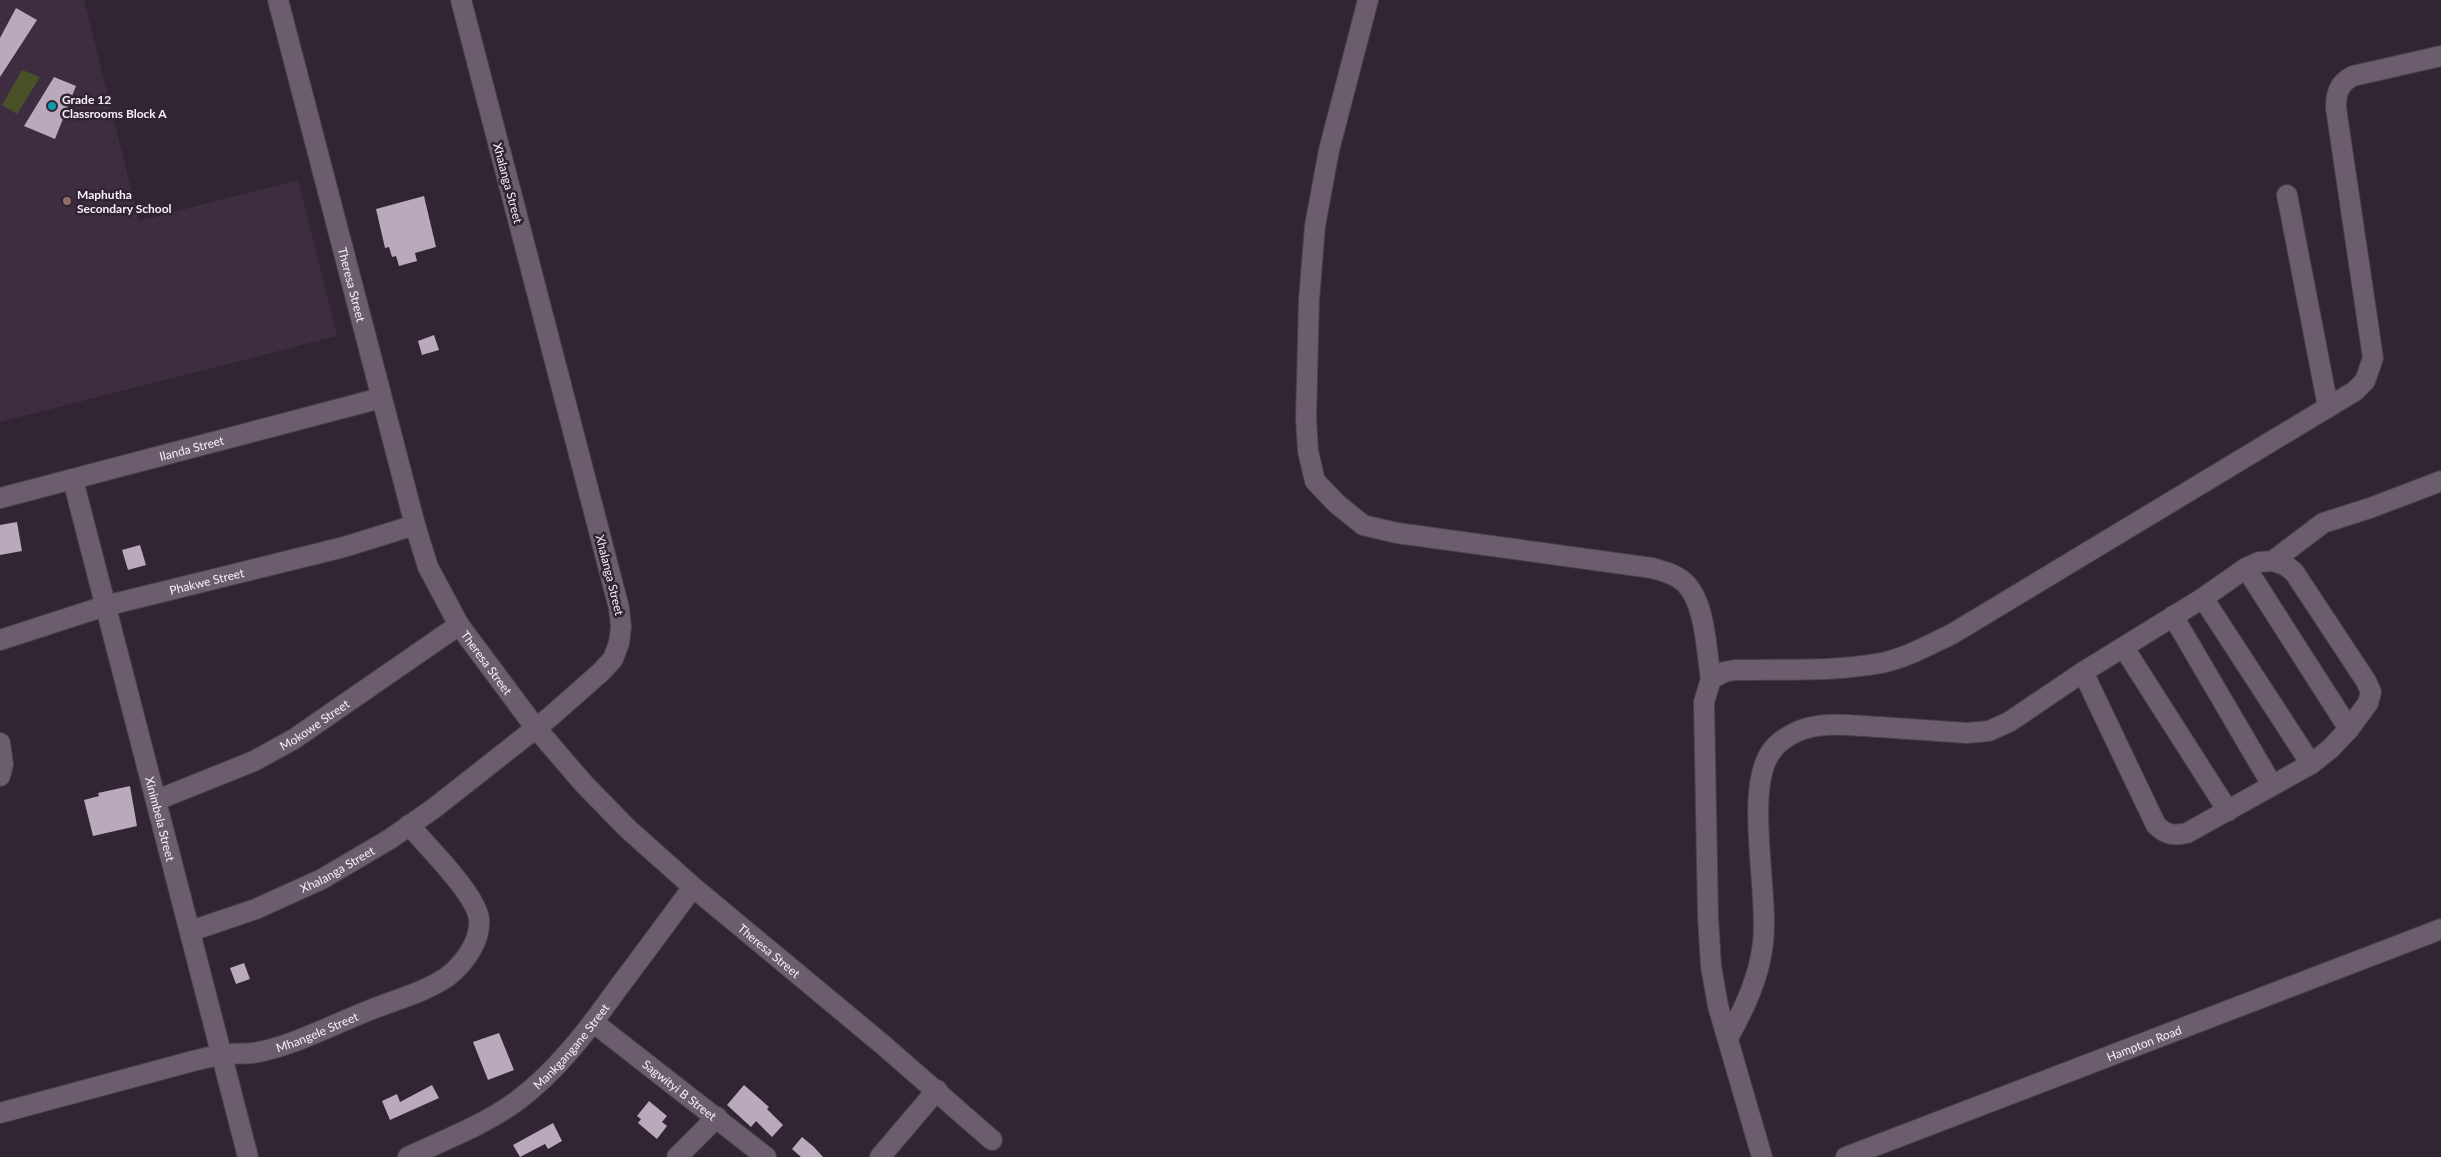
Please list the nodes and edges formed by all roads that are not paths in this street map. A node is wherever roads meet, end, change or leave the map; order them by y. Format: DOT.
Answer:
graph roads {
  1 [pos="278,0"];
  2 [pos="461,0"];
  3 [pos="1368,0"];
  4 [pos="2441,56"];
  5 [pos="2287,195"];
  6 [pos="382,398"];
  7 [pos="2328,407"];
  8 [pos="73,480"];
  9 [pos="2441,480"];
  10 [pos="0,498"];
  11 [pos="415,526"];
  12 [pos="2273,561"];
  13 [pos="2246,568"];
  14 [pos="2203,598"];
  15 [pos="105,606"];
  16 [pos="2172,616"];
  17 [pos="459,626"];
  18 [pos="0,640"];
  19 [pos="2124,648"];
  20 [pos="2084,672"];
  21 [pos="1711,679"];
  22 [pos="535,727"];
  23 [pos="2349,729"];
  24 [pos="0,743"];
  25 [pos="2311,764"];
  26 [pos="0,776"];
  27 [pos="2272,785"];
  28 [pos="157,800"];
  29 [pos="2228,811"];
  30 [pos="409,825"];
  31 [pos="693,887"];
  32 [pos="2441,929"];
  33 [pos="192,931"];
  34 [pos="593,1022"];
  35 [pos="1728,1038"];
  36 [pos="222,1055"];
  37 [pos="937,1090"];
  38 [pos="0,1112"];
  39 [pos="717,1116"];
  40 [pos="992,1140"];
  41 [pos="248,1157"];
  42 [pos="408,1157"];
  43 [pos="677,1157"];
  44 [pos="766,1157"];
  45 [pos="880,1157"];
  46 [pos="1762,1157"];
  47 [pos="1846,1157"];
  1 -- 6 [label="street, Theresa Street"];
  2 -- 22 [label="street, Xhalanga Street"];
  3 -- 21 [label="street"];
  4 -- 7 [label="street"];
  5 -- 7 [label="street"];
  6 -- 8 [label="street, Ilanda Street"];
  6 -- 11 [label="street, Theresa Street"];
  7 -- 21 [label="street"];
  8 -- 10 [label="street, Ilanda Street"];
  8 -- 15 [label="street, Xinimbela Street"];
  9 -- 12 [label="street"];
  11 -- 15 [label="street, Phakwe Street"];
  11 -- 17 [label="street, Theresa Street"];
  12 -- 13 [label="street"];
  12 -- 23 [label="street"];
  13 -- 14 [label="street"];
  13 -- 23 [label="street"];
  14 -- 16 [label="street"];
  14 -- 25 [label="street"];
  15 -- 18 [label="street, Phakwe Street"];
  15 -- 28 [label="street, Xinimbela Street"];
  16 -- 19 [label="street"];
  16 -- 27 [label="street"];
  17 -- 22 [label="street, Theresa Street"];
  17 -- 28 [label="street, Mokowe Street"];
  19 -- 20 [label="street"];
  19 -- 29 [label="street"];
  20 -- 29 [label="street"];
  20 -- 35 [label="street"];
  21 -- 35 [label="street"];
  22 -- 30 [label="street, Xhalanga Street"];
  22 -- 31 [label="street, Theresa Street"];
  23 -- 25 [label="street"];
  24 -- 26 [label="street"];
  25 -- 27 [label="street"];
  27 -- 29 [label="street"];
  28 -- 33 [label="street, Xinimbela Street"];
  30 -- 33 [label="street, Xhalanga Street"];
  30 -- 36 [label="street, Mhangele Street"];
  31 -- 34 [label="street, Mankgangane Street"];
  31 -- 37 [label="street, Theresa Street"];
  32 -- 47 [label="street, Hampton Road"];
  33 -- 36 [label="street, Xinimbela Street"];
  34 -- 39 [label="street, Sagwityi B Street"];
  34 -- 42 [label="street, Mankgangane Street"];
  35 -- 46 [label="street"];
  36 -- 38 [label="street, Mhangele Street"];
  36 -- 41 [label="street, Xinimbela Street"];
  37 -- 40 [label="street, Theresa Street"];
  37 -- 45 [label="street"];
  39 -- 43 [label="street"];
  39 -- 44 [label="street, Sagwityi B Street"];
}
